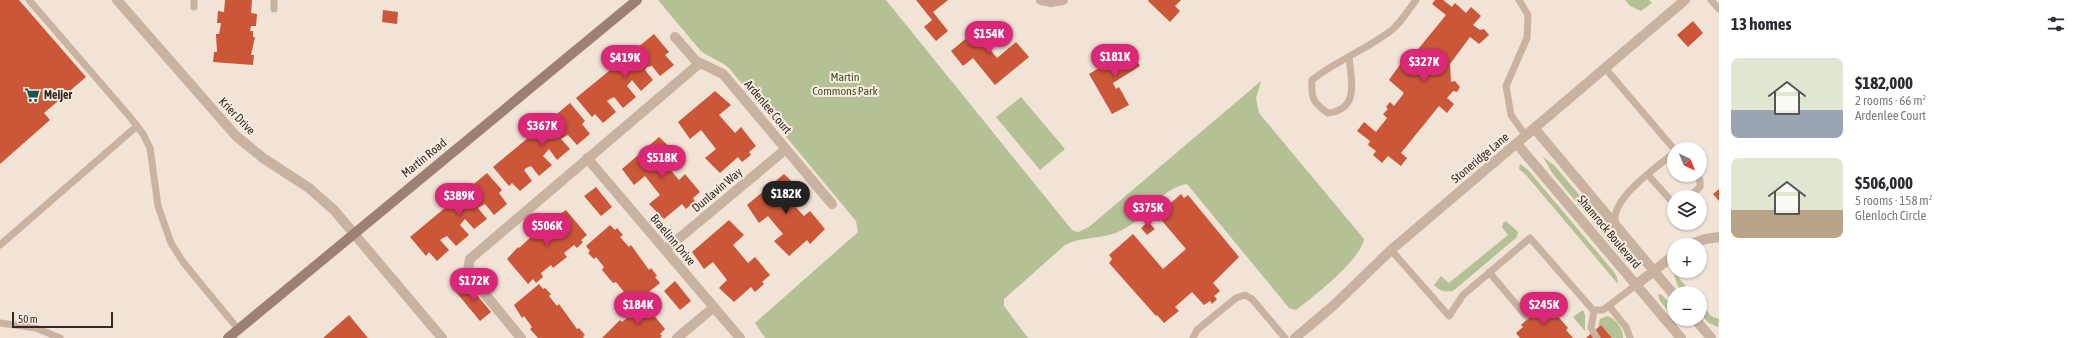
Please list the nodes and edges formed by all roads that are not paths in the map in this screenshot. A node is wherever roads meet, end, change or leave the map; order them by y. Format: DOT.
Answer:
graph roads {
  1 [pos="29,0"];
  2 [pos="117,0"];
  3 [pos="274,0"];
  4 [pos="637,0"];
  5 [pos="1041,0"];
  6 [pos="1063,0"];
  7 [pos="1416,0"];
  8 [pos="1519,0"];
  9 [pos="1685,0"];
  10 [pos="1711,0"];
  11 [pos="274,9"];
  12 [pos="1719,9"];
  13 [pos="675,37"];
  14 [pos="1349,58"];
  15 [pos="700,63"];
  16 [pos="1605,68"];
  17 [pos="137,126"];
  18 [pos="1535,129"];
  19 [pos="1526,136"];
  20 [pos="1668,142"];
  21 [pos="1517,144"];
  22 [pos="786,149"];
  23 [pos="587,158"];
  24 [pos="1667,159"];
  25 [pos="1648,175"];
  26 [pos="1667,196"];
  27 [pos="832,204"];
  28 [pos="1617,227"];
  29 [pos="353,234"];
  30 [pos="1719,237"];
  31 [pos="1705,238"];
  32 [pos="0,245"];
  33 [pos="665,250"];
  34 [pos="1391,250"];
  35 [pos="1667,261"];
  36 [pos="1654,271"];
  37 [pos="1489,272"];
  38 [pos="1636,285"];
  39 [pos="1667,287"];
  40 [pos="1609,306"];
  41 [pos="714,307"];
  42 [pos="1594,311"];
  43 [pos="1526,316"];
  44 [pos="0,323"];
  45 [pos="1701,326"];
  46 [pos="238,329"];
  47 [pos="60,338"];
  48 [pos="228,338"];
  49 [pos="442,338"];
  50 [pos="521,338"];
  51 [pos="677,338"];
  52 [pos="740,338"];
  53 [pos="1192,338"];
  54 [pos="1285,338"];
  55 [pos="1295,338"];
  56 [pos="1597,338"];
  57 [pos="1630,338"];
  58 [pos="1681,338"];
  59 [pos="1712,338"];
  1 -- 17 [label="lane"];
  2 -- 29 [label="street, Krier Drive"];
  3 -- 11 [label="lane"];
  4 -- 29 [label="street, Martin Road"];
  5 -- 6 [label="street"];
  7 -- 14 [label="lane"];
  8 -- 19 [label="lane"];
  9 -- 16 [label="street, Stoneridge Lane"];
  10 -- 12 [label="lane"];
  13 -- 15 [label="street, Ardenlee Court"];
  14 -- 14 [label="lane"];
  15 -- 22 [label="street, Ardenlee Court"];
  15 -- 23 [label="street"];
  16 -- 18 [label="street, Stoneridge Lane"];
  16 -- 20 [label="lane"];
  17 -- 32 [label="lane"];
  17 -- 46 [label="lane"];
  18 -- 19 [label="street, Stoneridge Lane"];
  18 -- 28 [label="street, Shamrock Boulevard"];
  19 -- 21 [label="street, Stoneridge Lane"];
  21 -- 34 [label="street, Stoneridge Lane"];
  21 -- 38 [label="street, Shamrock Boulevard"];
  22 -- 27 [label="street, Ardenlee Court"];
  22 -- 33 [label="street, Dunlavin Way"];
  23 -- 33 [label="street, Braelinn Drive"];
  23 -- 50 [label="street"];
  24 -- 25 [label="lane"];
  25 -- 26 [label="lane"];
  25 -- 28 [label="lane"];
  28 -- 36 [label="street, Shamrock Boulevard"];
  29 -- 46 [label="street, Martin Road"];
  29 -- 49 [label="street, Krier Drive"];
  30 -- 31 [label="street"];
  33 -- 41 [label="street, Braelinn Drive"];
  34 -- 37 [label="lane"];
  34 -- 55 [label="street, Stoneridge Lane"];
  35 -- 36 [label="street"];
  36 -- 38 [label="street"];
  36 -- 39 [label="street, Shamrock Boulevard"];
  37 -- 42 [label="lane"];
  37 -- 43 [label="lane"];
  38 -- 40 [label="lane"];
  38 -- 58 [label="street, Shamrock Boulevard"];
  40 -- 42 [label="lane"];
  40 -- 57 [label="lane"];
  41 -- 51 [label="street"];
  41 -- 52 [label="street, Braelinn Drive"];
  42 -- 56 [label="lane"];
  44 -- 47 [label="lane"];
  45 -- 59 [label="street"];
  46 -- 48 [label="street, Martin Road"];
  53 -- 54 [label="lane"];
}
